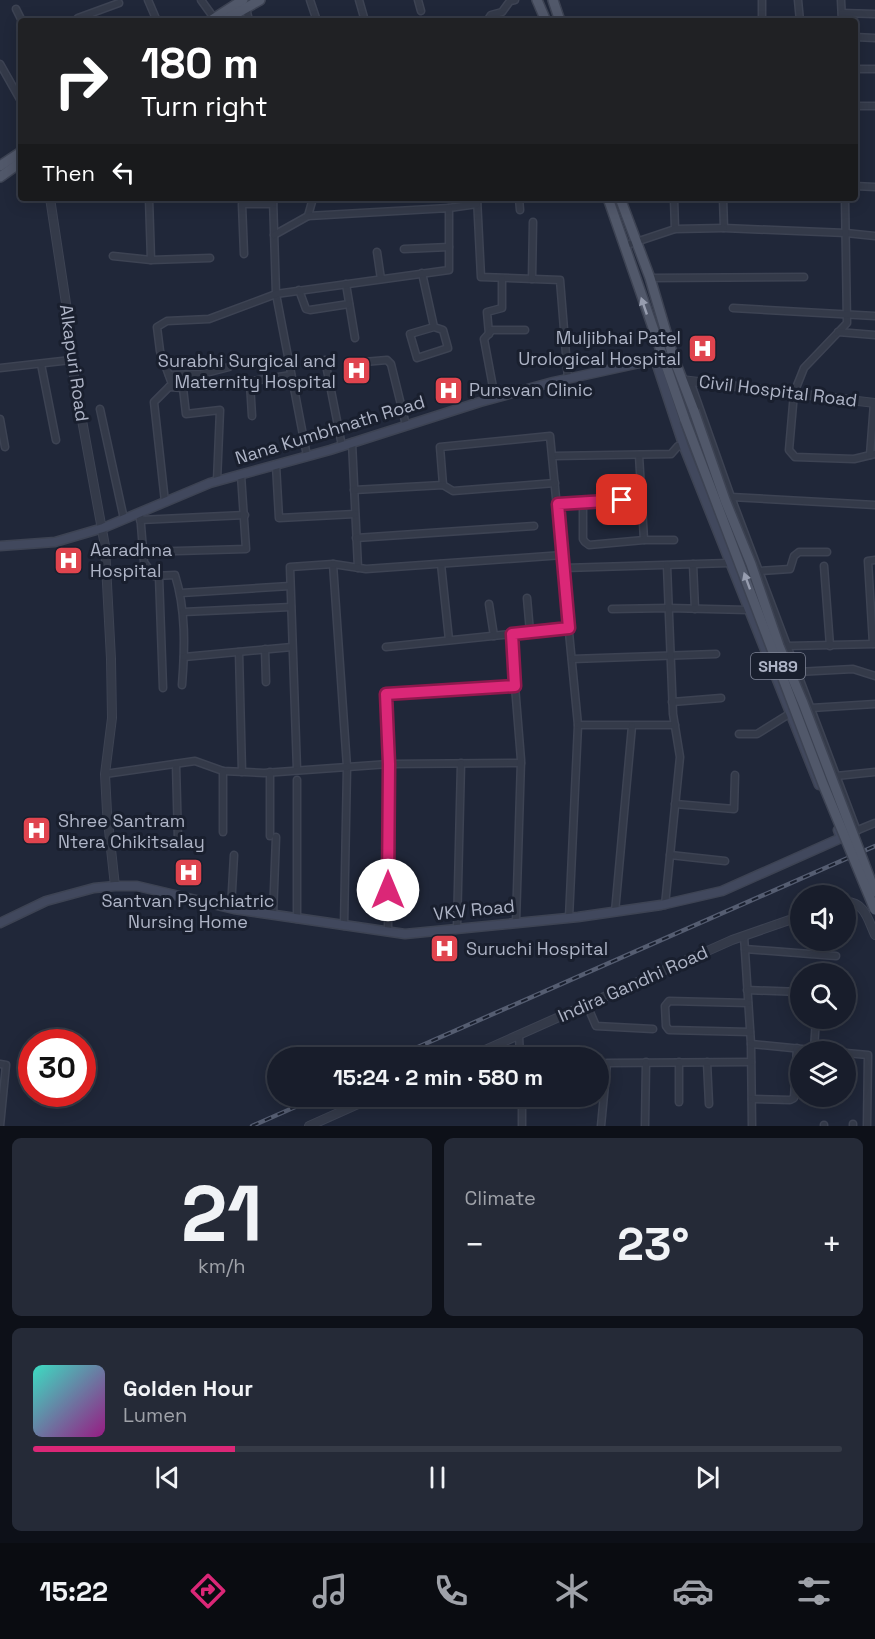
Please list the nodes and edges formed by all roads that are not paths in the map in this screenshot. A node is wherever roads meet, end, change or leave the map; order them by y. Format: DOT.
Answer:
graph roads {
  1 [pos="148,0"];
  2 [pos="201,0"];
  3 [pos="260,0"];
  4 [pos="310,0"];
  5 [pos="359,0"];
  6 [pos="418,0"];
  7 [pos="515,0"];
  8 [pos="537,0"];
  9 [pos="553,0"];
  10 [pos="762,0"];
  11 [pos="798,0"];
  12 [pos="841,0"];
  13 [pos="118,3"];
  14 [pos="245,3"];
  15 [pos="16,9"];
  16 [pos="421,11"];
  17 [pos="842,13"];
  18 [pos="875,14"];
  19 [pos="20,18"];
  20 [pos="78,18"];
  21 [pos="156,18"];
  22 [pos="214,18"];
  23 [pos="219,18"];
  24 [pos="248,18"];
  25 [pos="316,18"];
  26 [pos="364,18"];
  27 [pos="489,18"];
  28 [pos="545,18"];
  29 [pos="559,18"];
  30 [pos="762,18"];
  31 [pos="800,18"];
  32 [pos="842,18"];
  33 [pos="858,38"];
  34 [pos="875,38"];
  35 [pos="0,64"];
  36 [pos="858,69"];
  37 [pos="875,69"];
  38 [pos="18,97"];
  39 [pos="858,106"];
  40 [pos="875,106"];
  41 [pos="18,154"];
  42 [pos="1,164"];
  43 [pos="18,164"];
  44 [pos="0,177"];
  45 [pos="858,186"];
  46 [pos="875,187"];
  47 [pos="50,201"];
  48 [pos="149,201"];
  49 [pos="273,201"];
  50 [pos="312,201"];
  51 [pos="477,201"];
  52 [pos="519,201"];
  53 [pos="609,201"];
  54 [pos="621,201"];
  55 [pos="674,201"];
  56 [pos="723,201"];
  57 [pos="845,201"];
  58 [pos="449,208"];
  59 [pos="520,210"];
  60 [pos="308,216"];
  61 [pos="533,222"];
  62 [pos="724,228"];
  63 [pos="675,229"];
  64 [pos="846,233"];
  65 [pos="274,235"];
  66 [pos="875,236"];
  67 [pos="636,243"];
  68 [pos="624,246"];
  69 [pos="449,247"];
  70 [pos="404,249"];
  71 [pos="377,252"];
  72 [pos="244,254"];
  73 [pos="113,256"];
  74 [pos="210,258"];
  75 [pos="151,260"];
  76 [pos="422,273"];
  77 [pos="804,277"];
  78 [pos="650,278"];
  79 [pos="381,279"];
  80 [pos="502,279"];
  81 [pos="531,279"];
  82 [pos="346,284"];
  83 [pos="299,290"];
  84 [pos="276,294"];
  85 [pos="350,304"];
  86 [pos="733,308"];
  87 [pos="847,315"];
  88 [pos="875,316"];
  89 [pos="434,327"];
  90 [pos="525,330"];
  91 [pos="838,332"];
  92 [pos="489,334"];
  93 [pos="875,335"];
  94 [pos="355,338"];
  95 [pos="673,356"];
  96 [pos="659,359"];
  97 [pos="71,360"];
  98 [pos="326,360"];
  99 [pos="364,362"];
  100 [pos="41,364"];
  101 [pos="0,368"];
  102 [pos="229,368"];
  103 [pos="169,375"];
  104 [pos="291,375"];
  105 [pos="568,379"];
  106 [pos="686,380"];
  107 [pos="169,387"];
  108 [pos="794,393"];
  109 [pos="495,398"];
  110 [pos="875,403"];
  111 [pos="100,410"];
  112 [pos="252,416"];
  113 [pos="0,419"];
  114 [pos="406,425"];
  115 [pos="56,440"];
  116 [pos="352,442"];
  117 [pos="342,446"];
  118 [pos="5,447"];
  119 [pos="684,447"];
  120 [pos="872,454"];
  121 [pos="639,455"];
  122 [pos="307,456"];
  123 [pos="553,456"];
  124 [pos="276,465"];
  125 [pos="241,475"];
  126 [pos="217,481"];
  127 [pos="555,483"];
  128 [pos="443,486"];
  129 [pos="354,490"];
  130 [pos="731,497"];
  131 [pos="642,499"];
  132 [pos="165,502"];
  133 [pos="583,502"];
  134 [pos="558,504"];
  135 [pos="875,505"];
  136 [pos="355,514"];
  137 [pos="245,515"];
  138 [pos="140,516"];
  139 [pos="124,519"];
  140 [pos="534,526"];
  141 [pos="103,528"];
  142 [pos="357,538"];
  143 [pos="644,540"];
  144 [pos="674,540"];
  145 [pos="0,546"];
  146 [pos="143,552"];
  147 [pos="827,552"];
  148 [pos="563,555"];
  149 [pos="875,560"];
  150 [pos="729,563"];
  151 [pos="333,564"];
  152 [pos="441,564"];
  153 [pos="693,564"];
  154 [pos="668,566"];
  155 [pos="824,566"];
  156 [pos="564,567"];
  157 [pos="358,568"];
  158 [pos="760,571"];
  159 [pos="159,576"];
  160 [pos="290,585"];
  161 [pos="181,593"];
  162 [pos="873,594"];
  163 [pos="527,598"];
  164 [pos="489,604"];
  165 [pos="291,607"];
  166 [pos="669,608"];
  167 [pos="612,609"];
  168 [pos="695,609"];
  169 [pos="748,610"];
  170 [pos="183,612"];
  171 [pos="569,628"];
  172 [pos="530,632"];
  173 [pos="512,634"];
  174 [pos="494,636"];
  175 [pos="449,640"];
  176 [pos="874,644"];
  177 [pos="787,646"];
  178 [pos="830,646"];
  179 [pos="292,647"];
  180 [pos="386,647"];
  181 [pos="265,649"];
  182 [pos="239,652"];
  183 [pos="716,654"];
  184 [pos="671,656"];
  185 [pos="184,657"];
  186 [pos="572,658"];
  187 [pos="797,672"];
  188 [pos="875,676"];
  189 [pos="266,682"];
  190 [pos="182,685"];
  191 [pos="515,686"];
  192 [pos="163,688"];
  193 [pos="722,698"];
  194 [pos="672,702"];
  195 [pos="875,704"];
  196 [pos="811,708"];
  197 [pos="789,714"];
  198 [pos="578,725"];
  199 [pos="675,725"];
  200 [pos="632,726"];
  201 [pos="739,734"];
  202 [pos="461,763"];
  203 [pos="521,763"];
  204 [pos="176,764"];
  205 [pos="389,764"];
  206 [pos="347,767"];
  207 [pos="297,770"];
  208 [pos="223,771"];
  209 [pos="242,772"];
  210 [pos="270,772"];
  211 [pos="875,772"];
  212 [pos="105,774"];
  213 [pos="735,775"];
  214 [pos="836,776"];
  215 [pos="297,780"];
  216 [pos="675,804"];
  217 [pos="875,823"];
  218 [pos="857,831"];
  219 [pos="223,832"];
  220 [pos="841,838"];
  221 [pos="178,840"];
  222 [pos="234,855"];
  223 [pos="670,855"];
  224 [pos="725,861"];
  225 [pos="115,886"];
  226 [pos="875,892"];
  227 [pos="856,903"];
  228 [pos="665,904"];
  229 [pos="231,908"];
  230 [pos="875,910"];
  231 [pos="615,912"];
  232 [pos="273,915"];
  233 [pos="866,915"];
  234 [pos="569,918"];
  235 [pos="297,919"];
  236 [pos="875,919"];
  237 [pos="790,920"];
  238 [pos="516,922"];
  239 [pos="0,924"];
  240 [pos="344,926"];
  241 [pos="457,928"];
  242 [pos="388,932"];
  243 [pos="875,935"];
  244 [pos="744,936"];
  245 [pos="745,949"];
  246 [pos="836,956"];
  247 [pos="747,990"];
  248 [pos="790,992"];
  249 [pos="748,1003"];
  250 [pos="586,1005"];
  251 [pos="653,1029"];
  252 [pos="750,1032"];
  253 [pos="519,1035"];
  254 [pos="751,1044"];
  255 [pos="492,1047"];
  256 [pos="520,1047"];
  257 [pos="790,1047"];
  258 [pos="856,1054"];
  259 [pos="646,1062"];
  260 [pos="679,1062"];
  261 [pos="707,1062"];
  262 [pos="751,1062"];
  263 [pos="0,1065"];
  264 [pos="752,1099"];
  265 [pos="790,1100"];
  266 [pos="679,1102"];
  267 [pos="709,1104"];
  268 [pos="351,1107"];
  269 [pos="522,1107"];
  270 [pos="331,1116"];
  271 [pos="0,1126"];
  272 [pos="309,1126"];
  273 [pos="329,1126"];
  274 [pos="522,1126"];
  275 [pos="601,1126"];
  276 [pos="645,1126"];
  277 [pos="752,1126"];
  278 [pos="867,1126"];
  1 -- 21 [label="street"];
  2 -- 22 [label="street"];
  3 -- 14 [label="main road"];
  4 -- 25 [label="street"];
  5 -- 26 [label="street"];
  6 -- 16 [label="street"];
  7 -- 27 [label="street"];
  8 -- 28 [label="main road"];
  9 -- 29 [label="main road"];
  10 -- 30 [label="street"];
  11 -- 31 [label="street"];
  12 -- 17 [label="street"];
  13 -- 20 [label="street"];
  14 -- 23 [label="main road"];
  14 -- 24 [label="street"];
  15 -- 19 [label="street"];
  17 -- 18 [label="street"];
  17 -- 32 [label="street"];
  33 -- 34 [label="street"];
  35 -- 38 [label="street"];
  36 -- 37 [label="street"];
  39 -- 40 [label="street"];
  41 -- 42 [label="main road"];
  43 -- 44 [label="main road"];
  45 -- 46 [label="street"];
  47 -- 97 [label="street, Alkapuri Road"];
  48 -- 75 [label="street"];
  49 -- 65 [label="street"];
  49 -- 72 [label="street"];
  50 -- 60 [label="street"];
  51 -- 58 [label="street"];
  51 -- 80 [label="street"];
  52 -- 59 [label="street"];
  53 -- 68 [label="main road, SH89"];
  54 -- 67 [label="main road, SH89"];
  55 -- 63 [label="street"];
  56 -- 62 [label="street"];
  57 -- 64 [label="street"];
  58 -- 60 [label="street"];
  58 -- 69 [label="street"];
  60 -- 65 [label="street"];
  61 -- 81 [label="street"];
  62 -- 63 [label="street"];
  62 -- 64 [label="street"];
  63 -- 67 [label="street"];
  64 -- 66 [label="street"];
  64 -- 87 [label="street"];
  65 -- 84 [label="street"];
  67 -- 68 [label="street"];
  67 -- 78 [label="main road, SH89"];
  96 -- 68 [label="main road, SH89, one-way"];
  69 -- 70 [label="street"];
  69 -- 76 [label="street"];
  71 -- 79 [label="street"];
  73 -- 75 [label="street"];
  74 -- 75 [label="street"];
  76 -- 79 [label="street"];
  76 -- 89 [label="street"];
  77 -- 78 [label="street"];
  78 -- 95 [label="main road, SH89"];
  79 -- 82 [label="street"];
  80 -- 81 [label="street"];
  80 -- 92 [label="street"];
  81 -- 105 [label="street"];
  82 -- 83 [label="street"];
  82 -- 85 [label="street"];
  83 -- 84 [label="street"];
  83 -- 85 [label="street"];
  84 -- 103 [label="street"];
  84 -- 104 [label="street"];
  85 -- 94 [label="street"];
  86 -- 87 [label="street"];
  87 -- 88 [label="street"];
  87 -- 91 [label="street"];
  89 -- 89 [label="street"];
  90 -- 92 [label="street"];
  91 -- 93 [label="street"];
  91 -- 108 [label="street"];
  92 -- 109 [label="street"];
  95 -- 96 [label="main road, Nana Kumbhnath Road"];
  95 -- 106 [label="main road, SH89"];
  96 -- 105 [label="main road, Nana Kumbhnath Road"];
  96 -- 119 [label="main road"];
  230 -- 96 [label="main road, SH89, one-way, bridge"];
  97 -- 100 [label="street"];
  97 -- 141 [label="street, Alkapuri Road"];
  98 -- 117 [label="street"];
  99 -- 114 [label="street"];
  100 -- 101 [label="street"];
  100 -- 115 [label="street"];
  102 -- 103 [label="street"];
  103 -- 107 [label="street"];
  104 -- 112 [label="street"];
  104 -- 122 [label="street"];
  105 -- 109 [label="main road, Nana Kumbhnath Road"];
  106 -- 108 [label="street, Civil Hospital Road"];
  106 -- 130 [label="street"];
  106 -- 226 [label="main road, SH89, bridge"];
  107 -- 126 [label="street"];
  107 -- 132 [label="street"];
  108 -- 110 [label="street, Civil Hospital Road"];
  108 -- 120 [label="street"];
  109 -- 114 [label="main road, Nana Kumbhnath Road"];
  110 -- 120 [label="street"];
  111 -- 139 [label="street"];
  113 -- 118 [label="street"];
  114 -- 116 [label="main road, Nana Kumbhnath Road"];
  116 -- 117 [label="main road, Nana Kumbhnath Road"];
  116 -- 129 [label="street"];
  117 -- 122 [label="main road, Nana Kumbhnath Road"];
  119 -- 121 [label="street"];
  119 -- 150 [label="main road"];
  121 -- 123 [label="street"];
  121 -- 131 [label="street"];
  122 -- 124 [label="main road, Nana Kumbhnath Road"];
  123 -- 127 [label="street"];
  123 -- 128 [label="street"];
  124 -- 125 [label="main road, Nana Kumbhnath Road"];
  124 -- 136 [label="street"];
  125 -- 126 [label="main road, Nana Kumbhnath Road"];
  125 -- 137 [label="street"];
  126 -- 132 [label="main road, Nana Kumbhnath Road"];
  127 -- 128 [label="street"];
  127 -- 134 [label="street"];
  128 -- 129 [label="street"];
  129 -- 136 [label="street"];
  130 -- 135 [label="street"];
  130 -- 158 [label="street"];
  131 -- 133 [label="street"];
  131 -- 143 [label="street"];
  132 -- 138 [label="main road, Nana Kumbhnath Road"];
  133 -- 134 [label="street"];
  133 -- 143 [label="street"];
  134 -- 148 [label="street"];
  136 -- 142 [label="street"];
  137 -- 138 [label="street"];
  137 -- 146 [label="street"];
  138 -- 139 [label="main road, Nana Kumbhnath Road"];
  138 -- 146 [label="street"];
  139 -- 141 [label="main road, Nana Kumbhnath Road"];
  140 -- 142 [label="street"];
  141 -- 145 [label="main road, Nana Kumbhnath Road"];
  141 -- 212 [label="street, Alkapuri Road"];
  142 -- 157 [label="street"];
  143 -- 144 [label="street"];
  146 -- 159 [label="street"];
  147 -- 158 [label="street"];
  148 -- 152 [label="street"];
  148 -- 156 [label="street"];
  149 -- 162 [label="street"];
  150 -- 153 [label="street"];
  150 -- 169 [label="main road"];
  151 -- 157 [label="street"];
  151 -- 160 [label="street"];
  151 -- 206 [label="street"];
  152 -- 157 [label="street"];
  152 -- 175 [label="street"];
  153 -- 154 [label="street"];
  153 -- 168 [label="street"];
  154 -- 156 [label="street"];
  154 -- 166 [label="street"];
  155 -- 178 [label="street"];
  156 -- 171 [label="street"];
  158 -- 177 [label="street"];
  159 -- 161 [label="street"];
  159 -- 192 [label="street"];
  160 -- 161 [label="street"];
  160 -- 165 [label="street"];
  161 -- 170 [label="street"];
  162 -- 176 [label="street"];
  163 -- 172 [label="street"];
  164 -- 174 [label="street"];
  165 -- 170 [label="street"];
  165 -- 179 [label="street"];
  166 -- 167 [label="street"];
  166 -- 168 [label="street"];
  166 -- 184 [label="street"];
  168 -- 169 [label="street"];
  169 -- 197 [label="main road"];
  170 -- 185 [label="street"];
  171 -- 172 [label="street"];
  171 -- 186 [label="street"];
  172 -- 173 [label="street"];
  173 -- 174 [label="street"];
  173 -- 191 [label="street"];
  174 -- 175 [label="street"];
  175 -- 180 [label="street"];
  176 -- 178 [label="street"];
  177 -- 178 [label="street"];
  177 -- 187 [label="street"];
  179 -- 181 [label="street"];
  179 -- 207 [label="street"];
  181 -- 182 [label="street"];
  181 -- 189 [label="street"];
  182 -- 185 [label="street"];
  182 -- 209 [label="street"];
  183 -- 184 [label="street"];
  184 -- 186 [label="street"];
  184 -- 194 [label="street"];
  185 -- 190 [label="street"];
  186 -- 198 [label="street"];
  187 -- 188 [label="street"];
  187 -- 196 [label="street"];
  191 -- 203 [label="street"];
  191 -- 205 [label="street"];
  193 -- 194 [label="street"];
  194 -- 199 [label="street"];
  195 -- 196 [label="street"];
  196 -- 214 [label="street"];
  197 -- 201 [label="street"];
  197 -- 220 [label="main road"];
  198 -- 200 [label="street"];
  198 -- 234 [label="street"];
  199 -- 200 [label="street"];
  199 -- 216 [label="street"];
  200 -- 231 [label="street"];
  202 -- 203 [label="street"];
  202 -- 205 [label="street"];
  202 -- 241 [label="street"];
  203 -- 238 [label="street"];
  204 -- 208 [label="street"];
  204 -- 212 [label="street"];
  204 -- 221 [label="street"];
  205 -- 206 [label="street"];
  205 -- 242 [label="street"];
  206 -- 207 [label="street"];
  206 -- 240 [label="street"];
  207 -- 210 [label="street"];
  208 -- 209 [label="street"];
  208 -- 219 [label="street"];
  209 -- 210 [label="street"];
  210 -- 232 [label="street"];
  211 -- 214 [label="street"];
  212 -- 225 [label="street, Alkapuri Road"];
  213 -- 216 [label="street"];
  214 -- 218 [label="street"];
  215 -- 235 [label="street"];
  216 -- 223 [label="street"];
  217 -- 218 [label="street"];
  218 -- 220 [label="street"];
  220 -- 228 [label="main road, VKV Road"];
  222 -- 229 [label="street"];
  223 -- 224 [label="street"];
  223 -- 228 [label="street"];
  225 -- 229 [label="main road, VKV Road"];
  225 -- 239 [label="main road, VKV Road"];
  227 -- 233 [label="street"];
  228 -- 231 [label="main road, VKV Road"];
  229 -- 232 [label="main road, VKV Road"];
  231 -- 234 [label="main road, VKV Road"];
  232 -- 235 [label="main road, VKV Road"];
  233 -- 236 [label="street"];
  233 -- 243 [label="street"];
  234 -- 238 [label="main road, VKV Road"];
  235 -- 240 [label="main road, VKV Road"];
  237 -- 244 [label="street, Indira Gandhi Road"];
  238 -- 241 [label="main road, VKV Road"];
  240 -- 242 [label="main road, VKV Road"];
  241 -- 242 [label="main road, VKV Road"];
  244 -- 245 [label="street"];
  244 -- 250 [label="street, Indira Gandhi Road"];
  245 -- 246 [label="street"];
  245 -- 247 [label="street"];
  247 -- 248 [label="street"];
  247 -- 249 [label="street"];
  249 -- 252 [label="street"];
  249 -- 252 [label="street"];
  250 -- 251 [label="street"];
  250 -- 253 [label="street, Indira Gandhi Road"];
  252 -- 254 [label="street"];
  253 -- 255 [label="street, Indira Gandhi Road"];
  253 -- 256 [label="street"];
  254 -- 257 [label="street"];
  254 -- 262 [label="street"];
  258 -- 278 [label="street"];
  259 -- 260 [label="street"];
  259 -- 275 [label="street"];
  259 -- 276 [label="street"];
  260 -- 261 [label="street"];
  260 -- 266 [label="street"];
  261 -- 262 [label="street"];
  261 -- 267 [label="street"];
  262 -- 264 [label="street"];
  263 -- 271 [label="street"];
  264 -- 265 [label="street"];
  264 -- 277 [label="street"];
  268 -- 270 [label="street"];
  269 -- 274 [label="street"];
  270 -- 272 [label="street"];
  270 -- 273 [label="street"];
}
